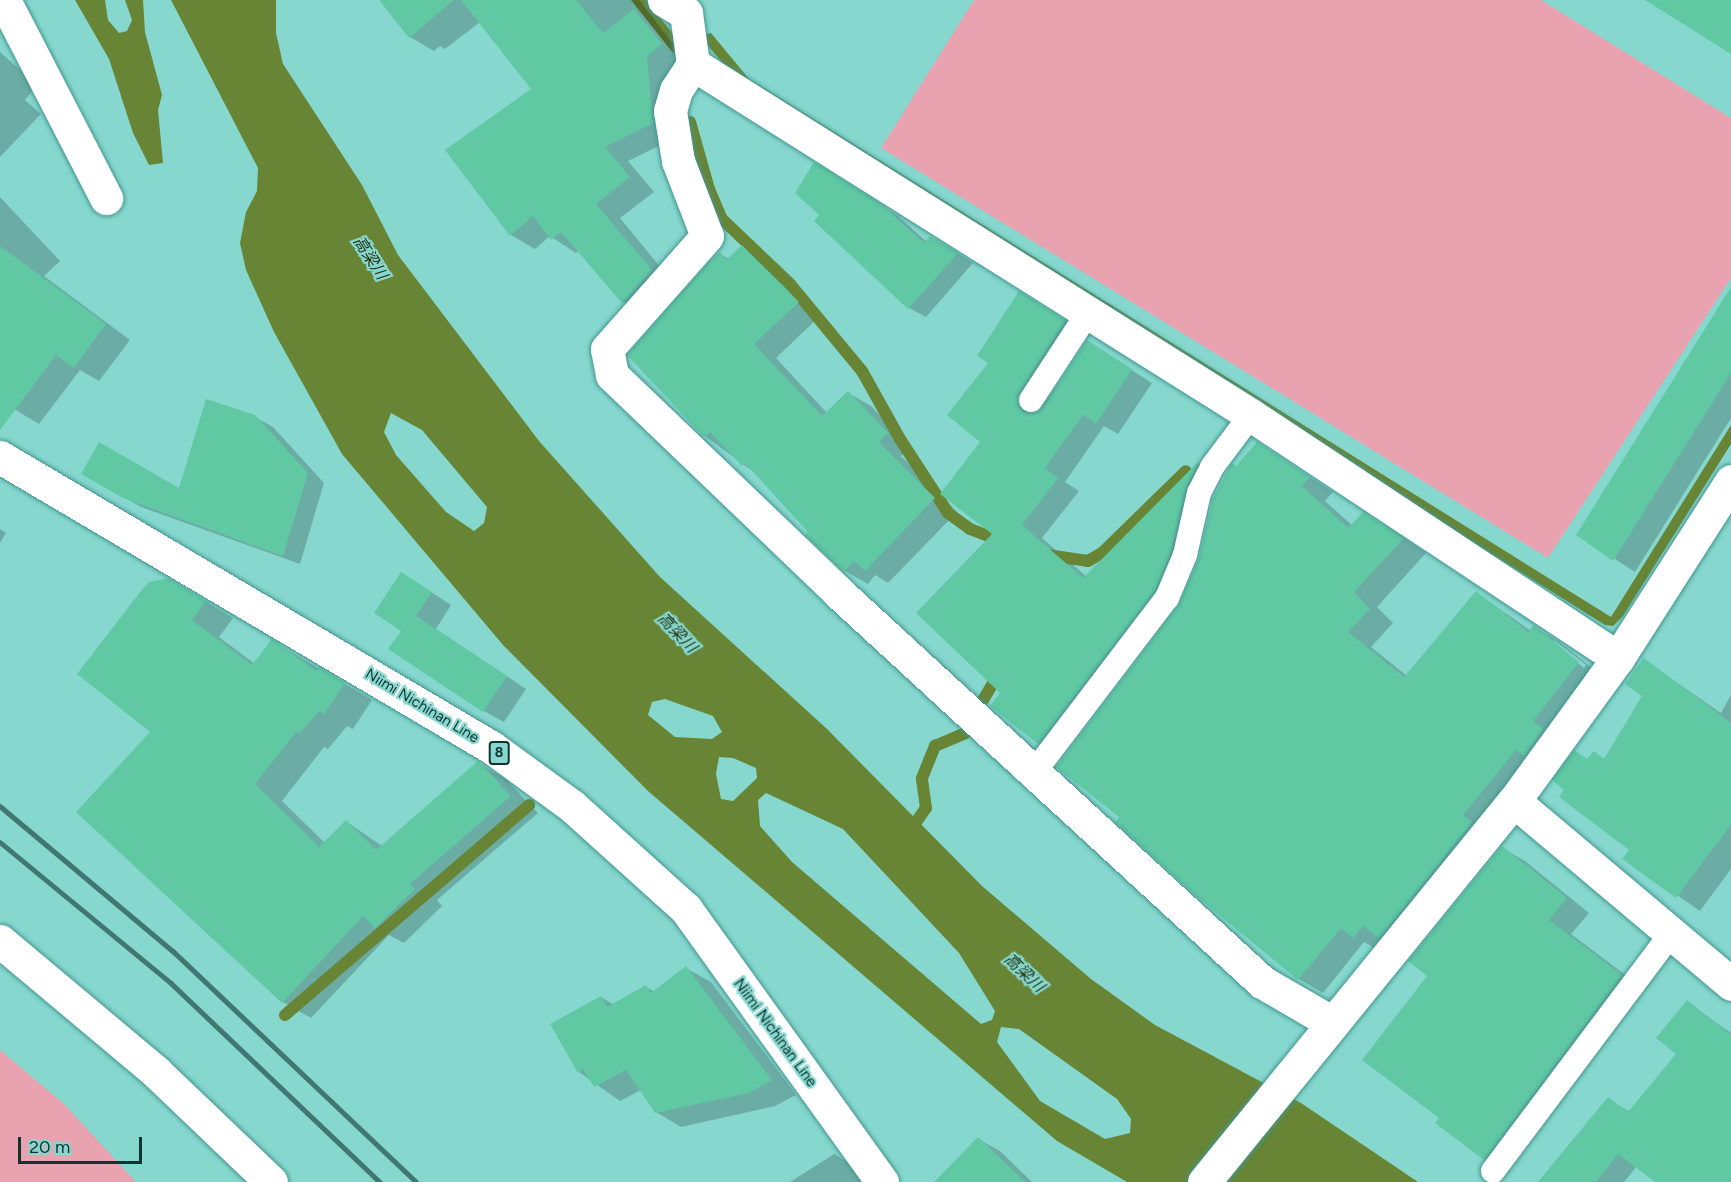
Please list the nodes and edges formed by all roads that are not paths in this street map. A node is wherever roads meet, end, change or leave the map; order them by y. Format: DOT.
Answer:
graph roads {
  1 [pos="4,0"];
  2 [pos="681,4"];
  3 [pos="693,64"];
  4 [pos="106,198"];
  5 [pos="1088,313"];
  6 [pos="1031,400"];
  7 [pos="1251,415"];
  8 [pos="0,457"];
  9 [pos="1731,481"];
  10 [pos="1618,658"];
  11 [pos="1035,771"];
  12 [pos="1514,801"];
  13 [pos="1671,934"];
  14 [pos="0,941"];
  15 [pos="1731,984"];
  16 [pos="1331,1022"];
  17 [pos="1493,1171"];
  18 [pos="271,1182"];
  19 [pos="882,1182"];
  20 [pos="1204,1182"];
  1 -- 4 [label="street"];
  2 -- 3 [label="street"];
  3 -- 5 [label="street"];
  3 -- 11 [label="street"];
  5 -- 6 [label="lane"];
  5 -- 7 [label="street"];
  7 -- 10 [label="street"];
  7 -- 11 [label="lane"];
  8 -- 19 [label="street, Niimi Nichinan Line / 8"];
  9 -- 10 [label="street"];
  10 -- 12 [label="street"];
  11 -- 16 [label="street"];
  12 -- 13 [label="street"];
  12 -- 16 [label="street"];
  13 -- 15 [label="street"];
  13 -- 17 [label="lane"];
  14 -- 18 [label="street"];
  16 -- 20 [label="street"];
}
